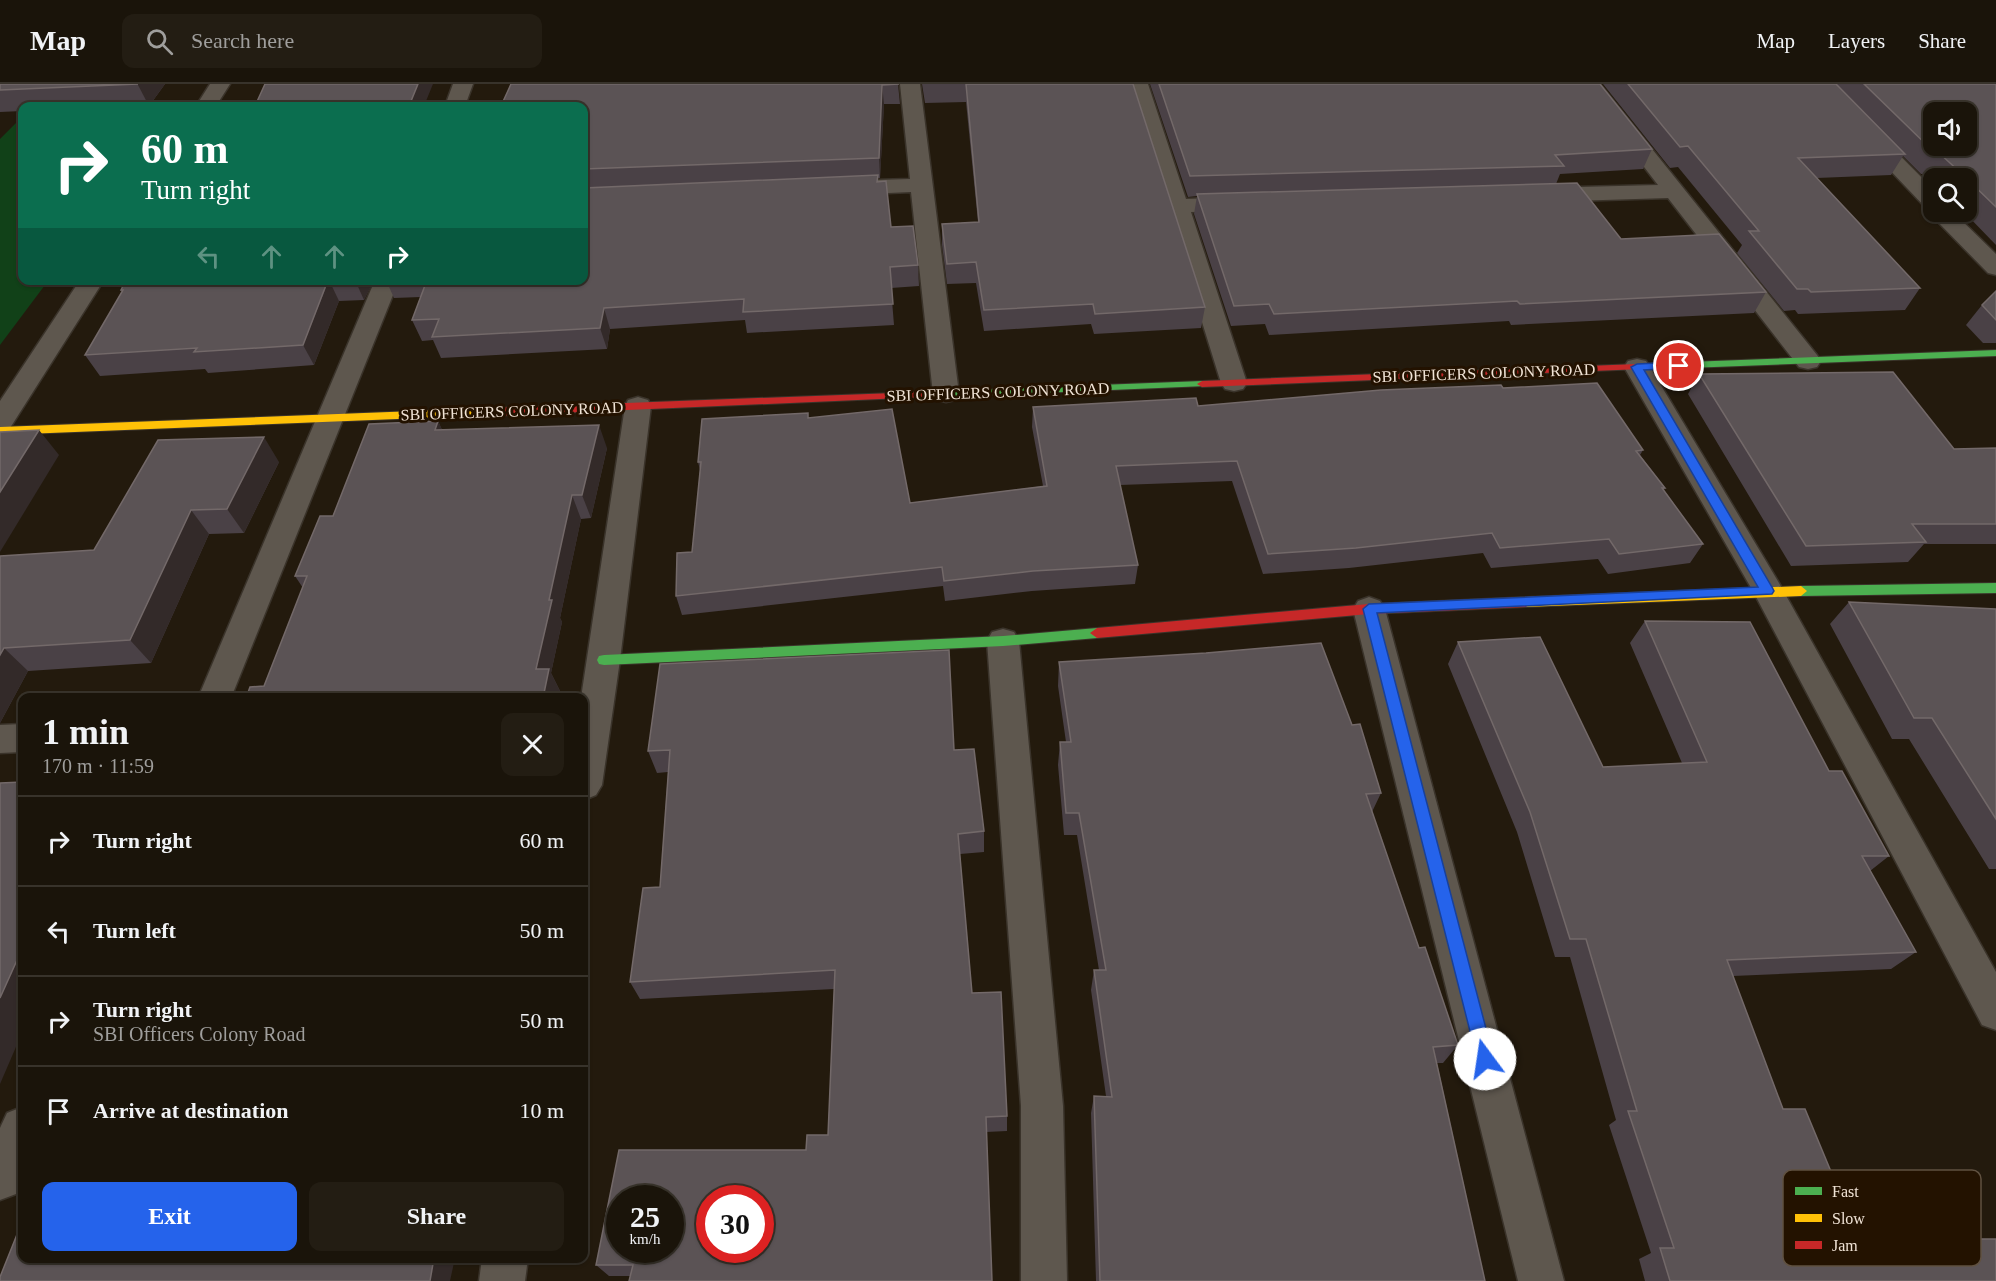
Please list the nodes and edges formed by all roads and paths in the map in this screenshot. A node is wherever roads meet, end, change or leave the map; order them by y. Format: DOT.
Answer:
graph roads {
  1 [pos="220,84"];
  2 [pos="463,84"];
  3 [pos="910,84"];
  4 [pos="1138,84"];
  5 [pos="1590,84"];
  6 [pos="1818,84"];
  7 [pos="209,102"];
  8 [pos="456,102"];
  9 [pos="923,185"];
  10 [pos="818,189"];
  11 [pos="1674,191"];
  12 [pos="1923,192"];
  13 [pos="1520,195"];
  14 [pos="1260,203"];
  15 [pos="1177,206"];
  16 [pos="1951,222"];
  17 [pos="1996,268"];
  18 [pos="89,285"];
  19 [pos="385,285"];
  20 [pos="1996,353"];
  21 [pos="1808,361"];
  22 [pos="1637,367"];
  23 [pos="1234,383"];
  24 [pos="946,394"];
  25 [pos="638,406"];
  26 [pos="328,418"];
  27 [pos="0,422"];
  28 [pos="0,431"];
  29 [pos="1996,588"];
  30 [pos="1767,591"];
  31 [pos="1369,609"];
  32 [pos="1003,641"];
  33 [pos="604,660"];
  34 [pos="216,693"];
  35 [pos="18,738"];
  36 [pos="0,739"];
  37 [pos="588,760"];
  38 [pos="1996,1011"];
  39 [pos="18,1137"];
  40 [pos="0,1178"];
  41 [pos="504,1263"];
  42 [pos="502,1281"];
  43 [pos="1044,1281"];
  44 [pos="1541,1281"];
  1 -- 7 [label="street"];
  2 -- 8 [label="street"];
  3 -- 9 [label="street"];
  4 -- 15 [label="street"];
  5 -- 11 [label="street"];
  6 -- 12 [label="street"];
  9 -- 10 [label="street"];
  9 -- 24 [label="street"];
  11 -- 13 [label="street"];
  11 -- 21 [label="street"];
  14 -- 15 [label="street"];
  15 -- 23 [label="street"];
  16 -- 17 [label="street"];
  18 -- 27 [label="street"];
  19 -- 26 [label="street"];
  20 -- 21 [label="street, SBI OFFICERS COLONY ROAD"];
  21 -- 22 [label="street, SBI OFFICERS COLONY ROAD"];
  22 -- 23 [label="street, SBI OFFICERS COLONY ROAD"];
  22 -- 30 [label="street"];
  23 -- 24 [label="street, SBI OFFICERS COLONY ROAD"];
  24 -- 25 [label="street, SBI OFFICERS COLONY ROAD"];
  25 -- 26 [label="street, SBI OFFICERS COLONY ROAD"];
  25 -- 33 [label="street"];
  26 -- 28 [label="street, SBI OFFICERS COLONY ROAD"];
  26 -- 34 [label="street"];
  29 -- 30 [label="street"];
  30 -- 31 [label="street"];
  30 -- 38 [label="street"];
  31 -- 32 [label="street"];
  31 -- 44 [label="street"];
  32 -- 33 [label="street"];
  32 -- 43 [label="street"];
  33 -- 37 [label="street"];
  35 -- 36 [label="street"];
  39 -- 40 [label="street"];
  41 -- 42 [label="street"];
}
